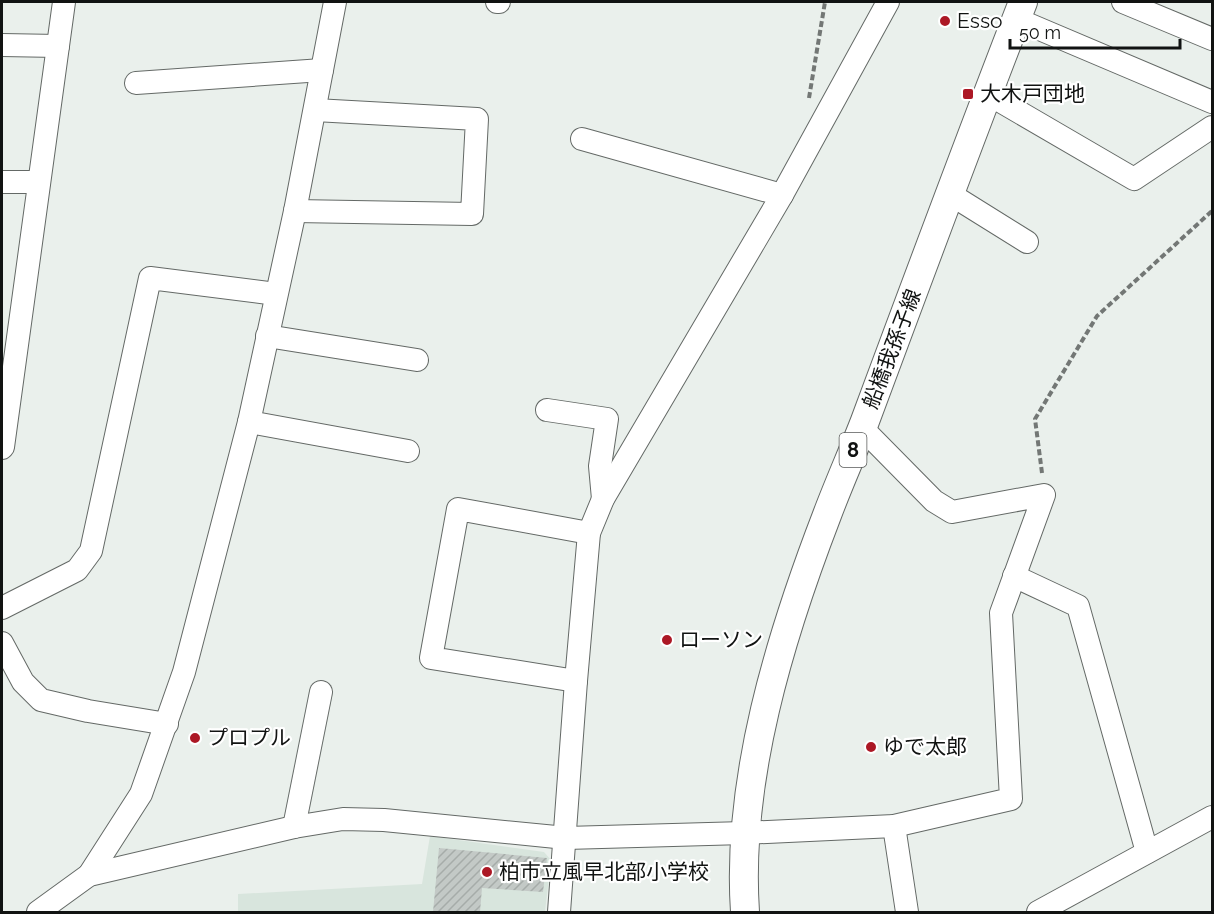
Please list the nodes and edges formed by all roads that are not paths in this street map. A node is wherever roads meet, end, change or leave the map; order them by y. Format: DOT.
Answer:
graph roads {
  1 [pos="64,2"];
  2 [pos="335,2"];
  3 [pos="888,2"];
  4 [pos="1123,2"];
  5 [pos="1019,10"];
  6 [pos="1212,39"];
  7 [pos="2,45"];
  8 [pos="58,46"];
  9 [pos="322,70"];
  10 [pos="136,83"];
  11 [pos="988,94"];
  12 [pos="1212,102"];
  13 [pos="315,110"];
  14 [pos="1212,127"];
  15 [pos="582,139"];
  16 [pos="2,182"];
  17 [pos="39,182"];
  18 [pos="950,194"];
  19 [pos="782,195"];
  20 [pos="295,211"];
  21 [pos="1028,242"];
  22 [pos="276,294"];
  23 [pos="267,336"];
  24 [pos="417,360"];
  25 [pos="547,410"];
  26 [pos="249,422"];
  27 [pos="862,428"];
  28 [pos="2,448"];
  29 [pos="408,451"];
  30 [pos="603,498"];
  31 [pos="589,533"];
  32 [pos="1014,576"];
  33 [pos="2,608"];
  34 [pos="2,643"];
  35 [pos="576,681"];
  36 [pos="321,692"];
  37 [pos="167,724"];
  38 [pos="1212,817"];
  39 [pos="894,826"];
  40 [pos="294,827"];
  41 [pos="744,833"];
  42 [pos="566,838"];
  43 [pos="1148,852"];
  44 [pos="89,875"];
  45 [pos="38,912"];
  46 [pos="559,912"];
  47 [pos="745,912"];
  48 [pos="907,912"];
  49 [pos="1038,912"];
  1 -- 8 [label="street"];
  2 -- 9 [label="street"];
  3 -- 19 [label="street"];
  4 -- 6 [label="street"];
  5 -- 11 [label="main road, 船橋我孫子線 / 8"];
  5 -- 12 [label="street"];
  7 -- 8 [label="street"];
  8 -- 17 [label="street"];
  9 -- 10 [label="street"];
  9 -- 13 [label="street"];
  11 -- 14 [label="street"];
  11 -- 18 [label="main road, 船橋我孫子線 / 8"];
  13 -- 20 [label="street"];
  13 -- 20 [label="street"];
  15 -- 19 [label="street"];
  16 -- 17 [label="street"];
  17 -- 28 [label="street"];
  18 -- 21 [label="street"];
  18 -- 27 [label="main road, 船橋我孫子線 / 8"];
  19 -- 30 [label="street"];
  20 -- 22 [label="street"];
  22 -- 23 [label="street"];
  22 -- 33 [label="street"];
  23 -- 24 [label="street"];
  23 -- 26 [label="street"];
  25 -- 30 [label="street"];
  26 -- 29 [label="street"];
  26 -- 37 [label="street"];
  27 -- 32 [label="street"];
  27 -- 41 [label="main road, 船橋我孫子線 / 8"];
  30 -- 31 [label="street"];
  31 -- 35 [label="street"];
  31 -- 35 [label="street"];
  32 -- 39 [label="street"];
  32 -- 43 [label="street"];
  34 -- 37 [label="street"];
  35 -- 42 [label="street"];
  36 -- 40 [label="street"];
  37 -- 44 [label="street"];
  38 -- 43 [label="street"];
  39 -- 41 [label="street"];
  39 -- 48 [label="street"];
  40 -- 42 [label="street"];
  40 -- 44 [label="street"];
  41 -- 42 [label="street"];
  41 -- 47 [label="main road, 船橋我孫子線 / 8"];
  42 -- 46 [label="street"];
  43 -- 49 [label="street"];
  44 -- 45 [label="street"];
}
